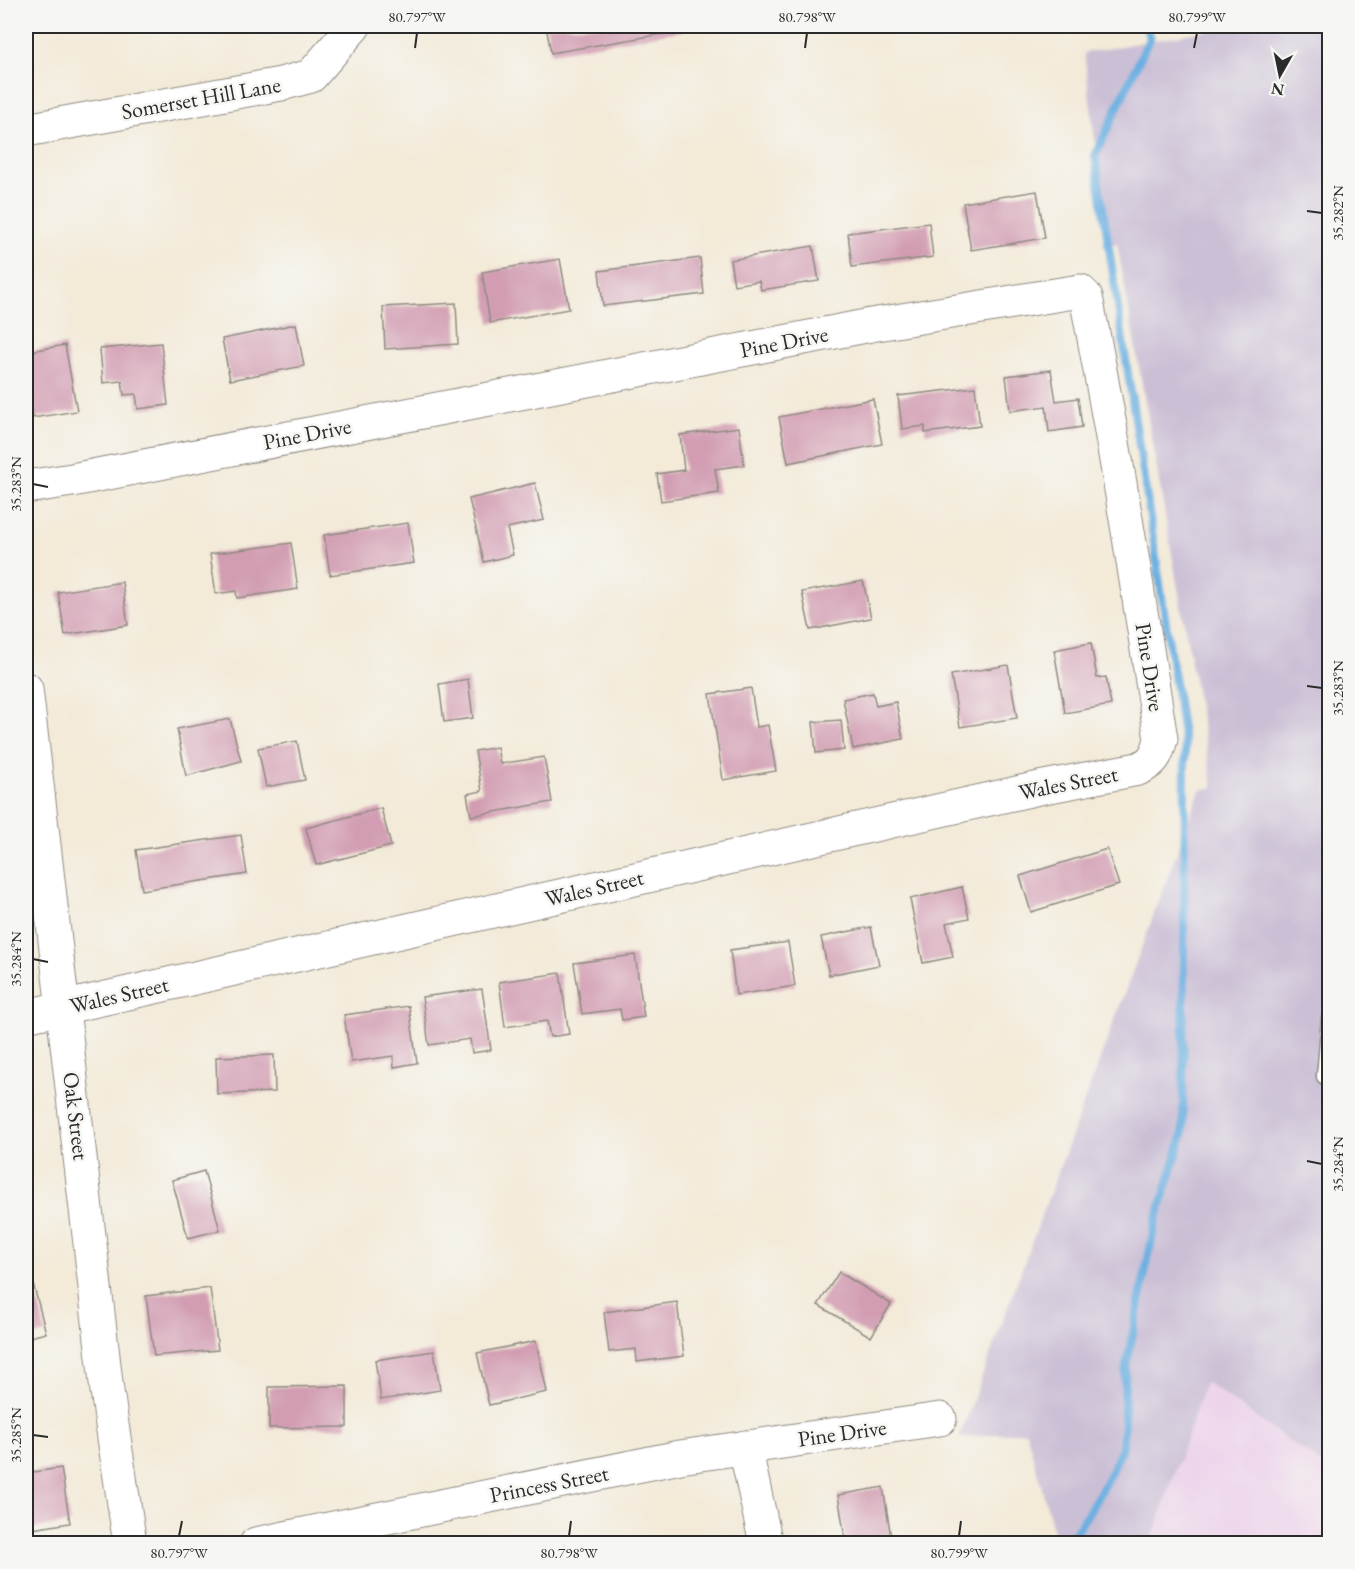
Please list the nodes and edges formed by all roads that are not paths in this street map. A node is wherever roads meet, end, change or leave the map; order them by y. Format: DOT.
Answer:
graph roads {
  1 [pos="354,26"];
  2 [pos="26,130"];
  3 [pos="26,487"];
  4 [pos="26,689"];
  5 [pos="1157,754"];
  6 [pos="62,1008"];
  7 [pos="26,1016"];
  8 [pos="1329,1018"];
  9 [pos="1329,1079"];
  10 [pos="939,1419"];
  11 [pos="745,1447"];
  12 [pos="130,1544"];
  13 [pos="256,1544"];
  14 [pos="766,1544"];
  1 -- 2 [label="street, Somerset Hill Lane"];
  3 -- 5 [label="street, Pine Drive"];
  4 -- 6 [label="street, Oak Street"];
  5 -- 6 [label="street, Wales Street"];
  6 -- 7 [label="street, Wales Street"];
  6 -- 12 [label="street, Oak Street"];
  8 -- 9 [label="lane"];
  10 -- 11 [label="street, Pine Drive"];
  11 -- 13 [label="street, Princess Street"];
  11 -- 14 [label="street"];
}
